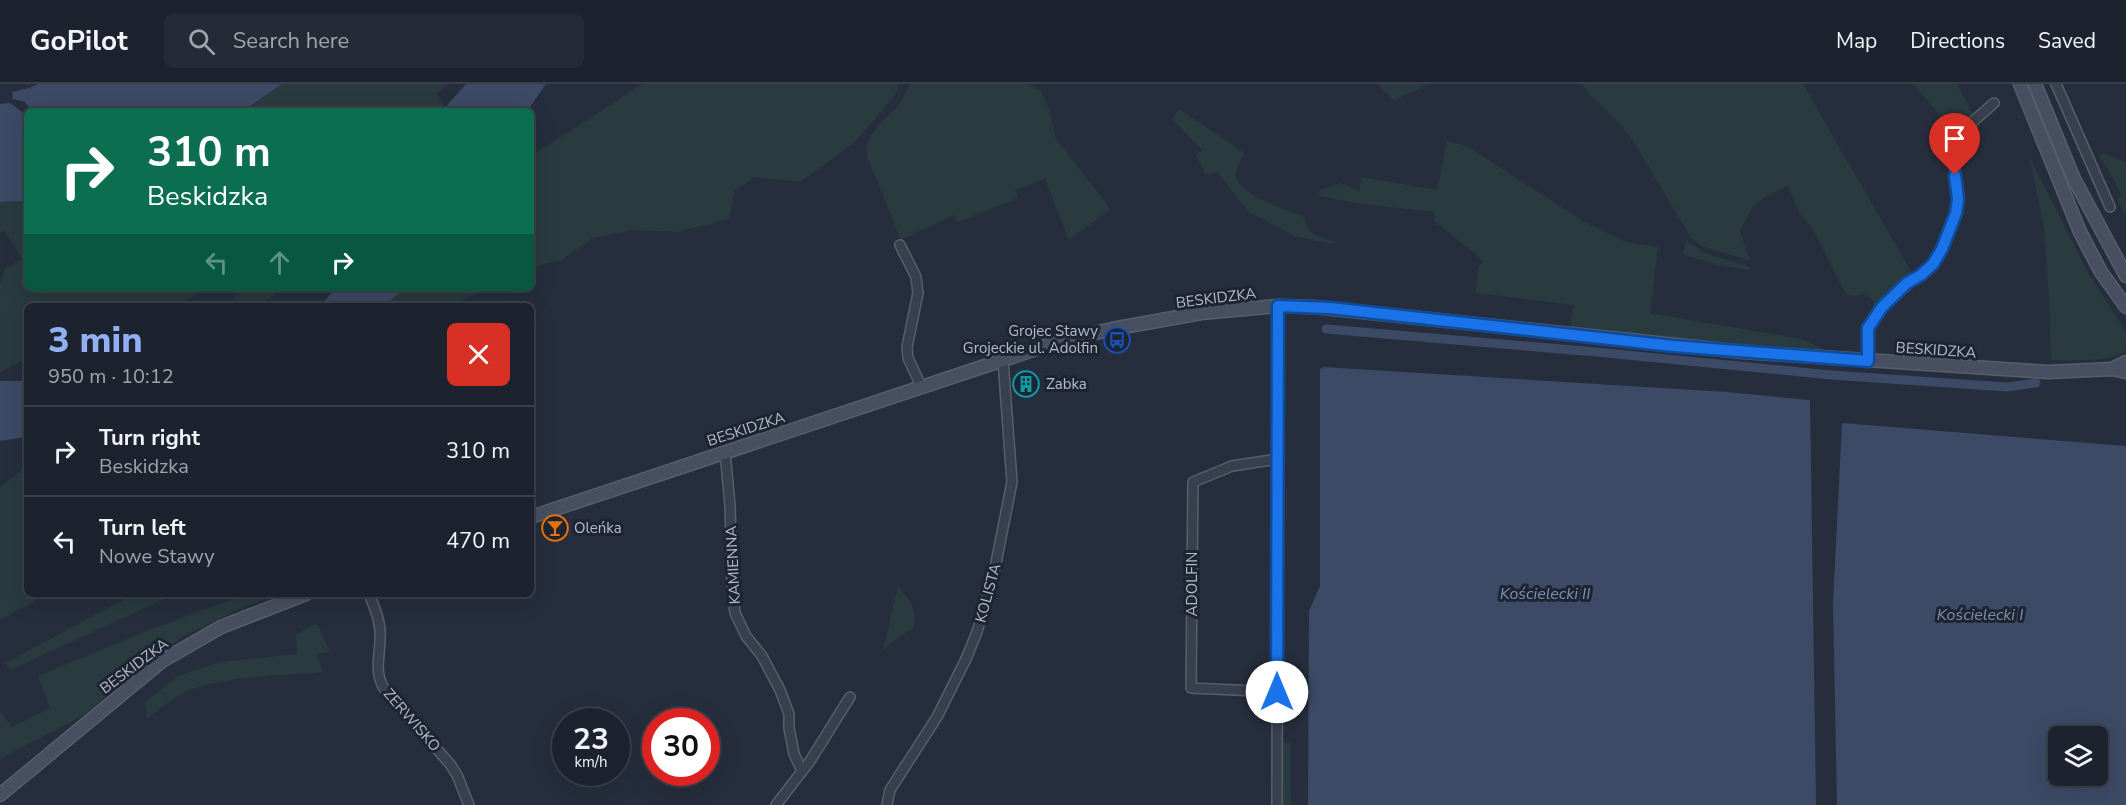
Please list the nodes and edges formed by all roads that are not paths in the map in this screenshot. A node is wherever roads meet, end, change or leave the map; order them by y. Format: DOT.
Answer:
graph roads {
  1 [pos="2020,84"];
  2 [pos="2035,84"];
  3 [pos="2056,84"];
  4 [pos="1994,103"];
  5 [pos="2110,207"];
  6 [pos="900,245"];
  7 [pos="2126,276"];
  8 [pos="1278,306"];
  9 [pos="2126,307"];
  10 [pos="1003,360"];
  11 [pos="1868,361"];
  12 [pos="2126,362"];
  13 [pos="2112,369"];
  14 [pos="2126,372"];
  15 [pos="921,386"];
  16 [pos="725,451"];
  17 [pos="1278,459"];
  18 [pos="534,516"];
  19 [pos="298,597"];
  20 [pos="370,597"];
  21 [pos="1277,692"];
  22 [pos="850,697"];
  23 [pos="802,771"];
  24 [pos="0,795"];
  25 [pos="469,805"];
  26 [pos="776,805"];
  27 [pos="887,805"];
  28 [pos="1277,805"];
  1 -- 9 [label="main road"];
  2 -- 7 [label="main road"];
  3 -- 5 [label="street"];
  4 -- 11 [label="street"];
  6 -- 15 [label="street"];
  8 -- 10 [label="main road, BESKIDZKA"];
  8 -- 11 [label="main road, BESKIDZKA"];
  8 -- 17 [label="street"];
  10 -- 15 [label="main road, BESKIDZKA"];
  10 -- 27 [label="street, KOLISTA"];
  11 -- 13 [label="main road, BESKIDZKA"];
  12 -- 13 [label="main road, BESKIDZKA"];
  13 -- 14 [label="main road, BESKIDZKA"];
  15 -- 16 [label="main road, BESKIDZKA"];
  16 -- 18 [label="main road, BESKIDZKA"];
  16 -- 23 [label="street, KAMIENNA"];
  17 -- 21 [label="street"];
  17 -- 21 [label="street, ADOLFIN"];
  19 -- 24 [label="main road, BESKIDZKA"];
  20 -- 25 [label="street, ZERWISKO"];
  21 -- 28 [label="street"];
  22 -- 23 [label="street"];
  23 -- 26 [label="street"];
}
